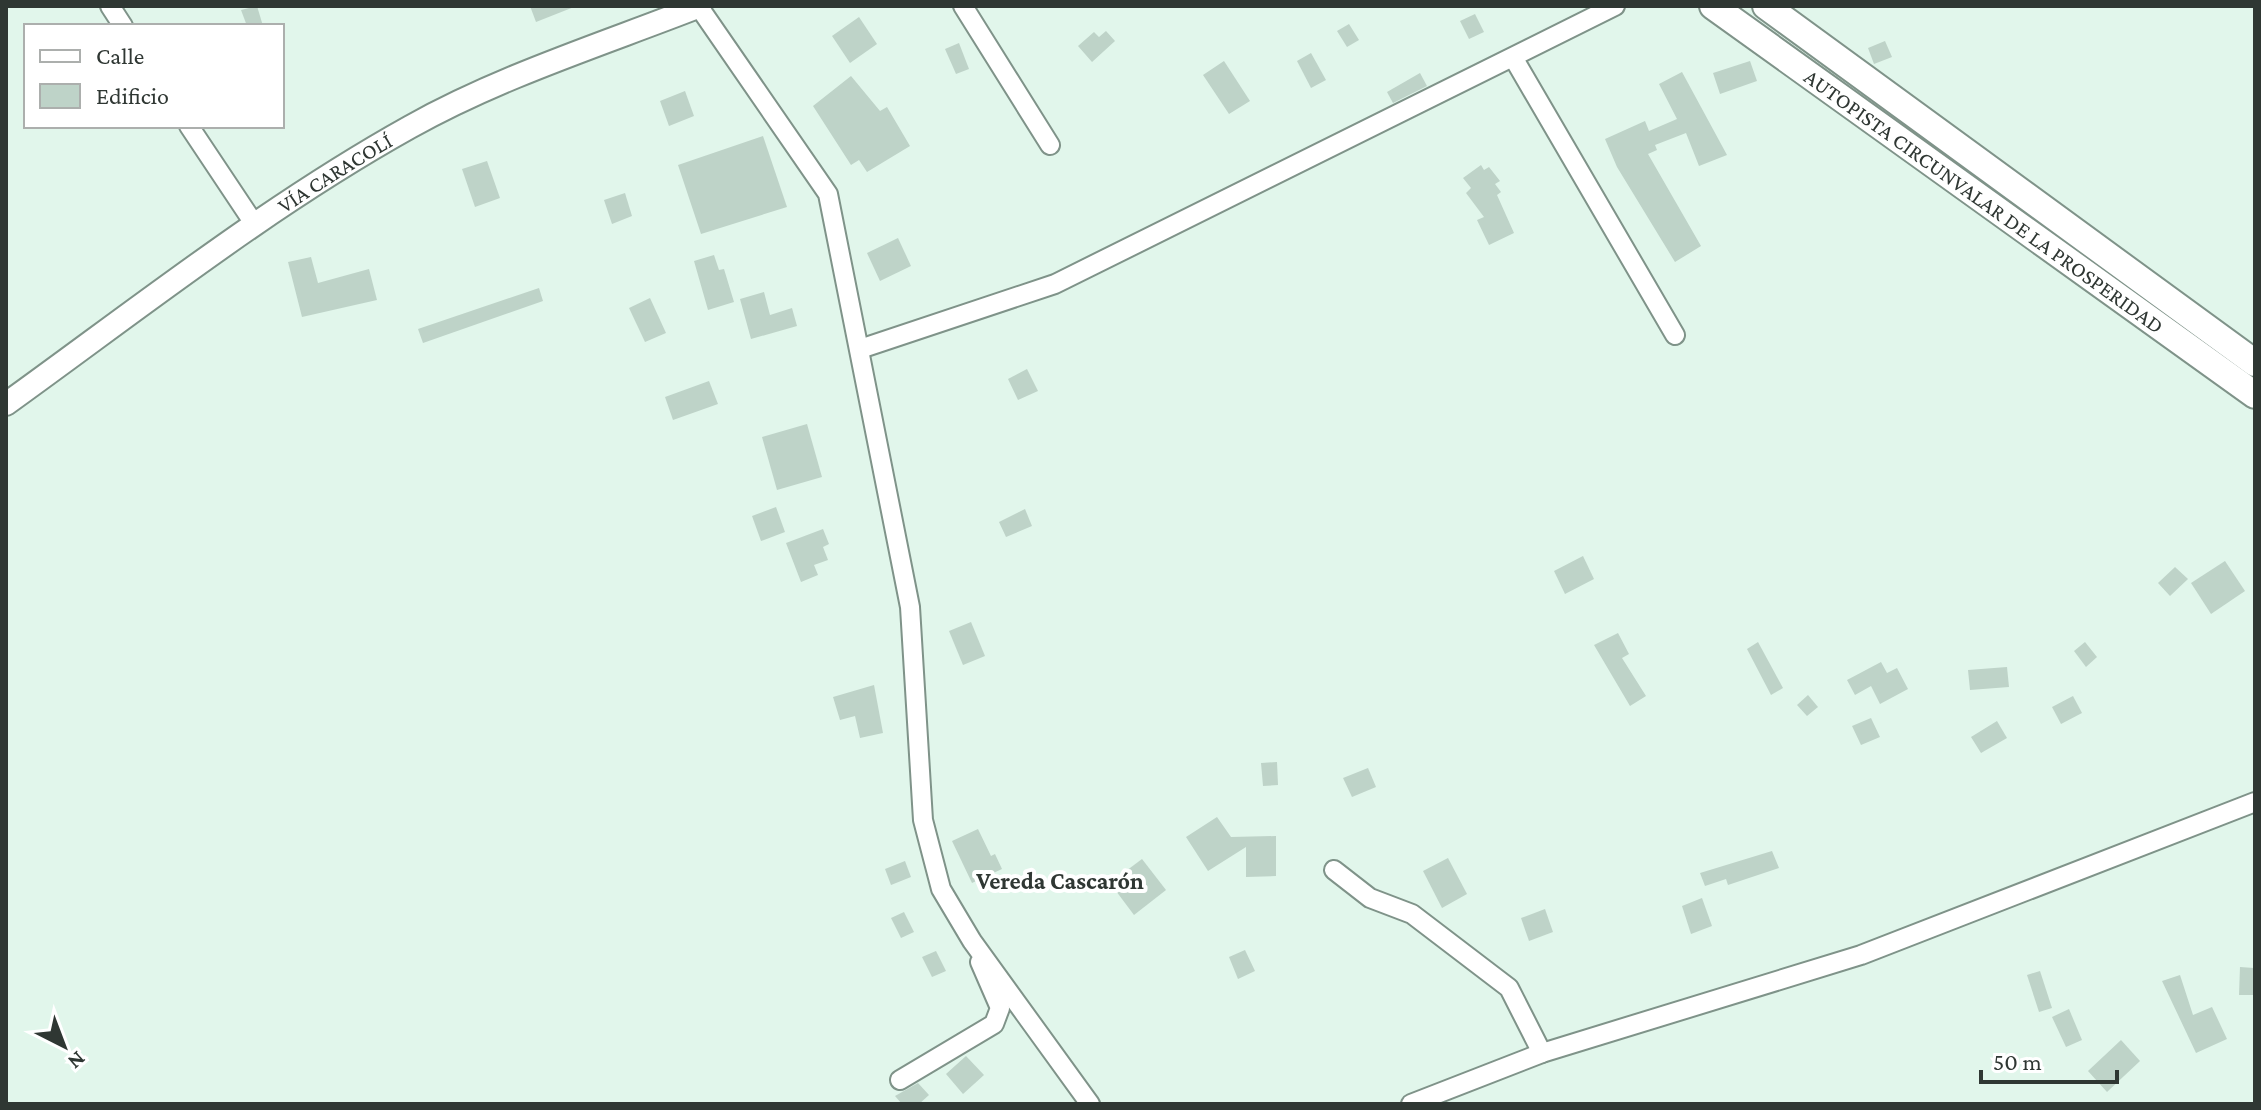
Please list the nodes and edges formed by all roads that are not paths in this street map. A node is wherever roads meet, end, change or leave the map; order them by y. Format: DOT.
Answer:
graph roads {
  1 [pos="110,6"];
  2 [pos="699,6"];
  3 [pos="963,6"];
  4 [pos="1615,6"];
  5 [pos="1713,6"];
  6 [pos="1766,6"];
  7 [pos="122,24"];
  8 [pos="1514,59"];
  9 [pos="190,128"];
  10 [pos="1050,145"];
  11 [pos="255,225"];
  12 [pos="1675,335"];
  13 [pos="860,349"];
  14 [pos="2255,363"];
  15 [pos="2255,395"];
  16 [pos="6,404"];
  17 [pos="2255,802"];
  18 [pos="1334,870"];
  19 [pos="972,941"];
  20 [pos="1542,1053"];
  21 [pos="900,1080"];
  22 [pos="1090,1104"];
  23 [pos="1411,1104"];
  1 -- 7 [label="street"];
  2 -- 11 [label="main road, VÍA CARACOLÍ"];
  2 -- 13 [label="street"];
  3 -- 10 [label="street"];
  4 -- 8 [label="street"];
  5 -- 15 [label="highway, AUTOPISTA CIRCUNVALAR DE LA PROSPERIDAD"];
  6 -- 14 [label="highway, AUTOPISTA CIRCUNVALAR DE LA PROSPERIDAD"];
  8 -- 12 [label="street"];
  8 -- 13 [label="street"];
  9 -- 11 [label="street"];
  11 -- 16 [label="main road, VÍA CARACOLÍ"];
  13 -- 19 [label="street"];
  17 -- 20 [label="street"];
  18 -- 20 [label="street"];
  19 -- 21 [label="street"];
  19 -- 22 [label="street"];
  20 -- 23 [label="street"];
}
